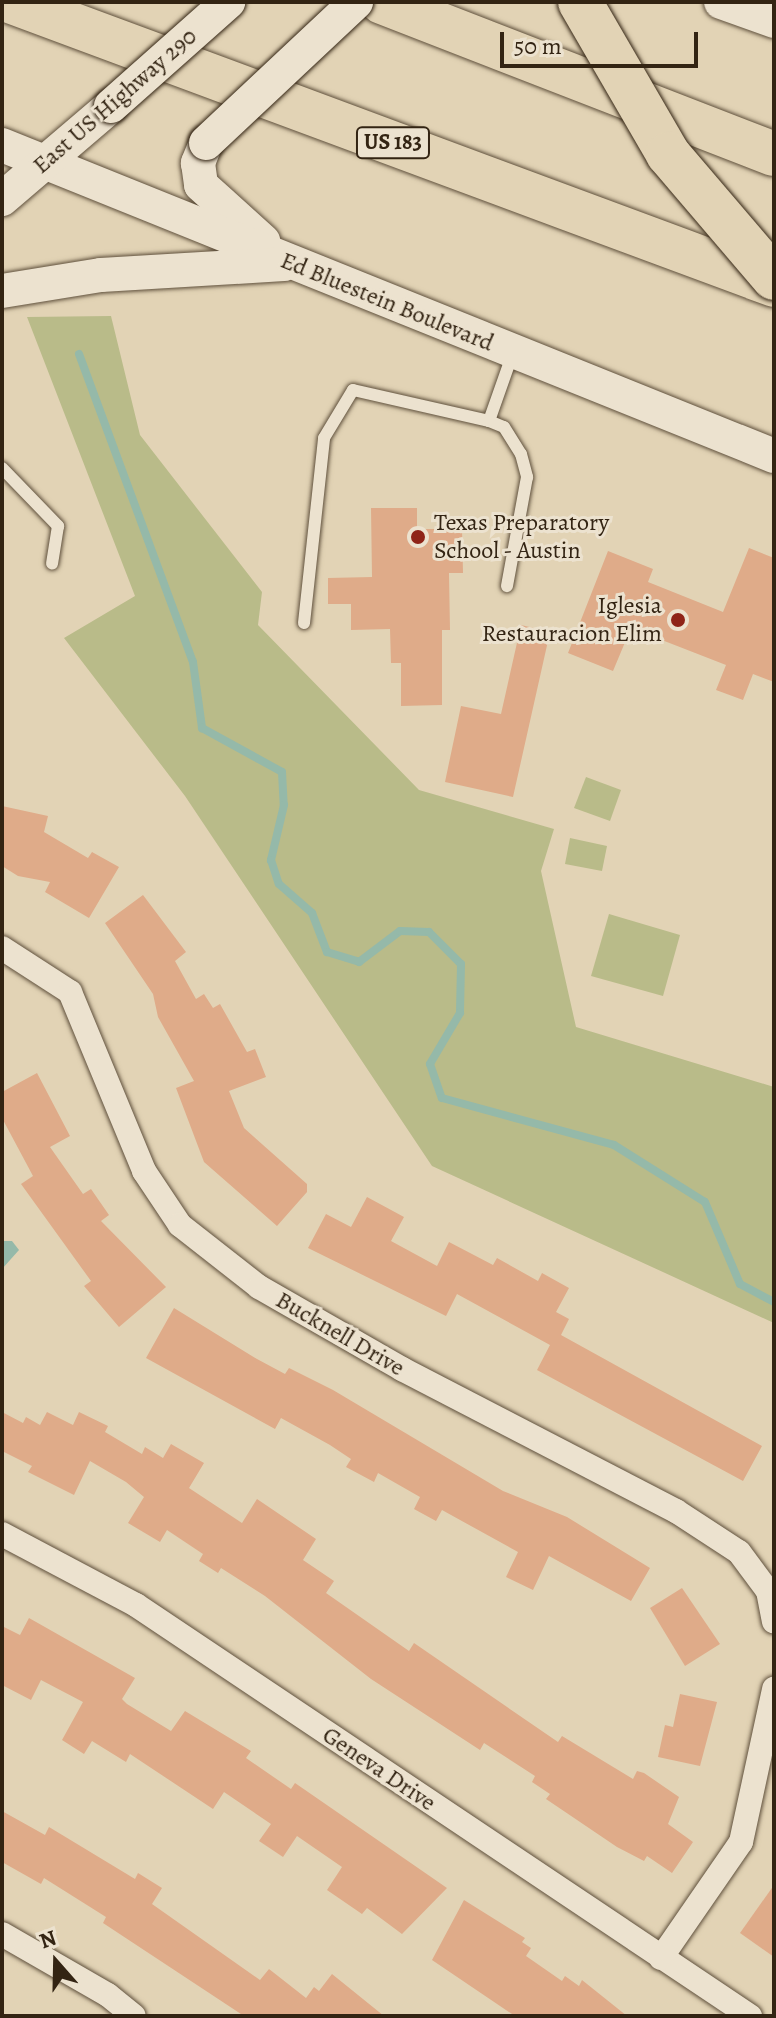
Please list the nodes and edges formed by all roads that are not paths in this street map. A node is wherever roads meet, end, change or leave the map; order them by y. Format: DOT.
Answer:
graph roads {
  1 [pos="12,2"];
  2 [pos="228,2"];
  3 [pos="356,2"];
  4 [pos="382,2"];
  5 [pos="580,2"];
  6 [pos="721,2"];
  7 [pos="774,21"];
  8 [pos="2,145"];
  9 [pos="774,154"];
  10 [pos="46,163"];
  11 [pos="2,199"];
  12 [pos="292,264"];
  13 [pos="774,278"];
  14 [pos="774,285"];
  15 [pos="2,291"];
  16 [pos="513,353"];
  17 [pos="489,421"];
  18 [pos="774,456"];
  19 [pos="2,468"];
  20 [pos="52,564"];
  21 [pos="507,586"];
  22 [pos="304,623"];
  23 [pos="2,948"];
  24 [pos="2,1534"];
  25 [pos="774,1621"];
  26 [pos="774,1689"];
  27 [pos="2,1934"];
  28 [pos="661,1958"];
  29 [pos="134,2016"];
  30 [pos="750,2016"];
  1 -- 14 [label="highway, US 183"];
  2 -- 10 [label="main road, East US Highway 290, bridge"];
  3 -- 12 [label="main road, bridge"];
  4 -- 9 [label="highway"];
  5 -- 13 [label="highway, bridge"];
  6 -- 7 [label="main road"];
  8 -- 10 [label="main road, Ed Bluestein Boulevard"];
  10 -- 11 [label="main road, East US Highway 290"];
  10 -- 12 [label="main road, Ed Bluestein Boulevard"];
  12 -- 15 [label="main road"];
  12 -- 16 [label="main road, Ed Bluestein Boulevard"];
  16 -- 17 [label="lane"];
  16 -- 18 [label="main road, Ed Bluestein Boulevard"];
  17 -- 21 [label="lane"];
  17 -- 22 [label="lane"];
  19 -- 20 [label="lane"];
  23 -- 25 [label="street, Bucknell Drive"];
  24 -- 28 [label="street, Geneva Drive"];
  26 -- 28 [label="street"];
  27 -- 29 [label="street"];
  28 -- 30 [label="street, Geneva Drive"];
}
